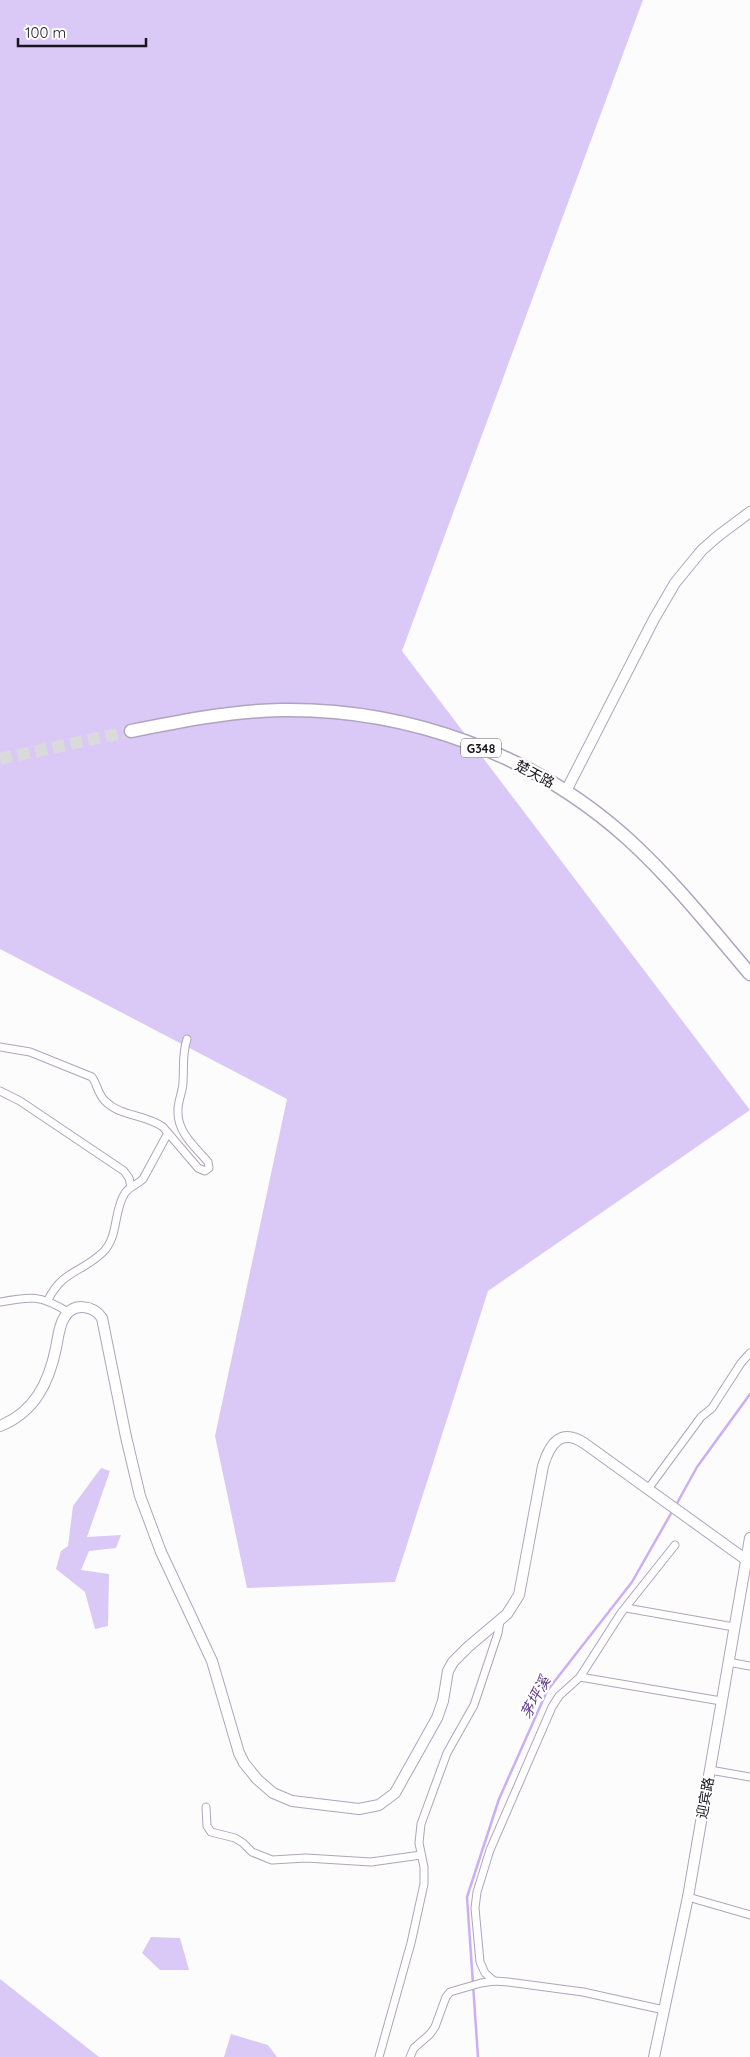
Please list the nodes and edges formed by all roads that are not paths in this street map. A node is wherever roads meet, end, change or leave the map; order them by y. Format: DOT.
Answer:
graph roads {
  1 [pos="750,512"];
  2 [pos="131,731"];
  3 [pos="566,791"];
  4 [pos="750,974"];
  5 [pos="187,1039"];
  6 [pos="0,1047"];
  7 [pos="0,1091"];
  8 [pos="168,1133"];
  9 [pos="131,1187"];
  10 [pos="48,1300"];
  11 [pos="0,1302"];
  12 [pos="68,1312"];
  13 [pos="750,1353"];
  14 [pos="0,1426"];
  15 [pos="648,1489"];
  16 [pos="750,1538"];
  17 [pos="675,1545"];
  18 [pos="748,1561"];
  19 [pos="626,1608"];
  20 [pos="500,1621"];
  21 [pos="734,1627"];
  22 [pos="728,1662"];
  23 [pos="750,1666"];
  24 [pos="580,1677"];
  25 [pos="721,1701"];
  26 [pos="710,1770"];
  27 [pos="750,1777"];
  28 [pos="206,1807"];
  29 [pos="420,1855"];
  30 [pos="688,1897"];
  31 [pos="750,1914"];
  32 [pos="494,1981"];
  33 [pos="664,2010"];
  34 [pos="379,2057"];
  35 [pos="410,2057"];
  36 [pos="654,2057"];
  1 -- 3 [label="street"];
  2 -- 3 [label="highway, 楚天路 / G348"];
  3 -- 4 [label="highway, 楚天路 / G348"];
  5 -- 8 [label="street"];
  6 -- 8 [label="street"];
  7 -- 9 [label="street"];
  8 -- 9 [label="street"];
  9 -- 10 [label="street"];
  10 -- 11 [label="street"];
  10 -- 12 [label="street"];
  12 -- 14 [label="street"];
  12 -- 20 [label="street"];
  13 -- 15 [label="street"];
  15 -- 18 [label="street"];
  15 -- 20 [label="street"];
  16 -- 18 [label="street, 迎宾路"];
  17 -- 19 [label="street"];
  18 -- 21 [label="street, 迎宾路"];
  19 -- 21 [label="street"];
  19 -- 24 [label="street"];
  20 -- 29 [label="street"];
  21 -- 22 [label="street, 迎宾路"];
  22 -- 23 [label="street"];
  22 -- 25 [label="street, 迎宾路"];
  24 -- 25 [label="street"];
  24 -- 32 [label="street"];
  25 -- 26 [label="street, 迎宾路"];
  26 -- 27 [label="street"];
  26 -- 30 [label="street, 迎宾路"];
  28 -- 29 [label="street"];
  29 -- 34 [label="street"];
  30 -- 31 [label="street"];
  30 -- 33 [label="street, 迎宾路"];
  32 -- 33 [label="street"];
  32 -- 35 [label="street"];
  33 -- 36 [label="street, 迎宾路"];
}
